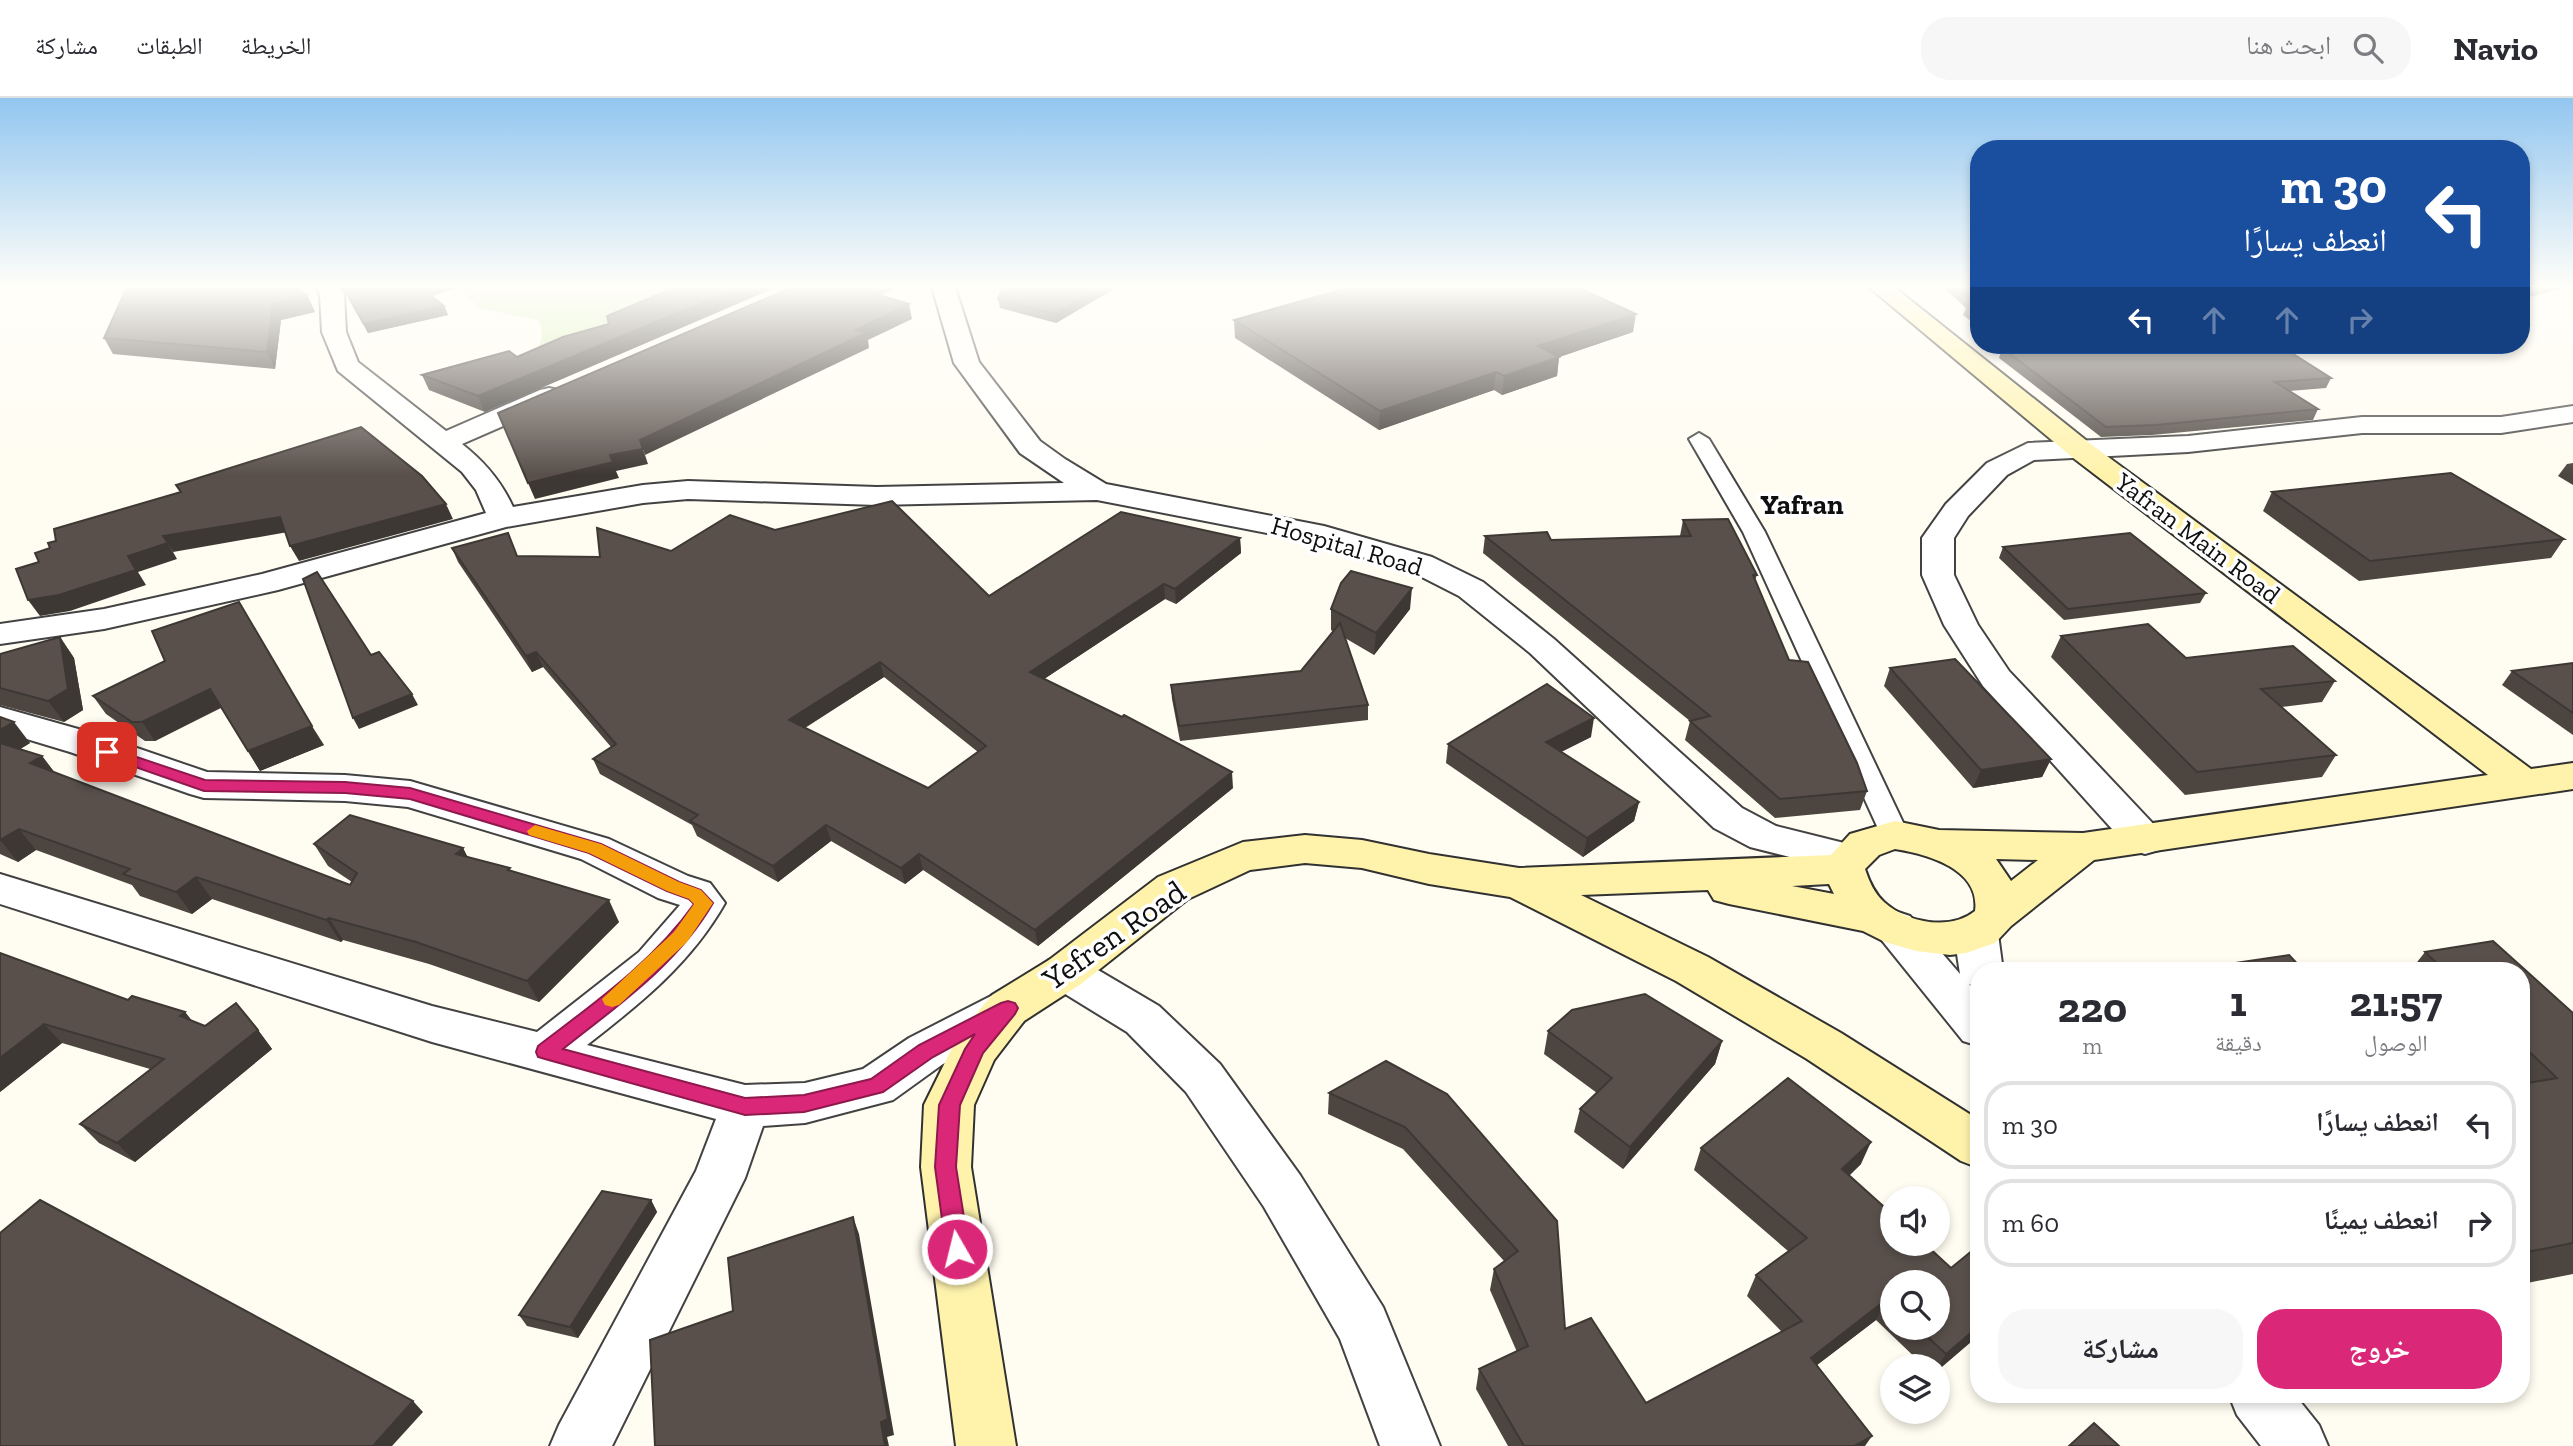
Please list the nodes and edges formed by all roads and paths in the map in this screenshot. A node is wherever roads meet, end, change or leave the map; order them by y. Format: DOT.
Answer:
graph roads {
  1 [pos="341,350"];
  2 [pos="963,350"];
  3 [pos="1957,350"];
  4 [pos="570,387"];
  5 [pos="2573,414"];
  6 [pos="1699,439"];
  7 [pos="442,443"];
  8 [pos="2082,451"];
  9 [pos="1097,491"];
  10 [pos="503,517"];
  11 [pos="0,634"];
  12 [pos="0,719"];
  13 [pos="2573,776"];
  14 [pos="2521,781"];
  15 [pos="1895,835"];
  16 [pos="2146,840"];
  17 [pos="1941,844"];
  18 [pos="2083,847"];
  19 [pos="1847,864"];
  20 [pos="1675,878"];
  21 [pos="1519,883"];
  22 [pos="0,889"];
  23 [pos="1885,923"];
  24 [pos="1984,940"];
  25 [pos="1065,972"];
  26 [pos="1008,1008"];
  27 [pos="1970,1018"];
  28 [pos="545,1052"];
  29 [pos="745,1106"];
  30 [pos="1970,1140"];
  31 [pos="2264,1403"];
  32 [pos="580,1446"];
  33 [pos="986,1446"];
  34 [pos="1410,1446"];
  35 [pos="2298,1446"];
  1 -- 7 [label="street"];
  2 -- 9 [label="street, Hospital Road"];
  3 -- 8 [label="main road, Yafran Main Road"];
  4 -- 7 [label="street"];
  5 -- 8 [label="street"];
  6 -- 15 [label="lane"];
  7 -- 10 [label="street"];
  8 -- 14 [label="main road, Yafran Main Road"];
  8 -- 16 [label="street"];
  9 -- 10 [label="street"];
  9 -- 19 [label="street, Hospital Road"];
  10 -- 11 [label="street"];
  12 -- 28 [label="street"];
  13 -- 14 [label="main road"];
  14 -- 16 [label="main road"];
  15 -- 17 [label="main road"];
  15 -- 19 [label="main road"];
  16 -- 18 [label="main road"];
  17 -- 18 [label="main road"];
  17 -- 24 [label="main road"];
  18 -- 24 [label="main road"];
  19 -- 20 [label="main road"];
  19 -- 23 [label="main road"];
  20 -- 21 [label="main road, Yefren Road"];
  20 -- 23 [label="main road"];
  21 -- 25 [label="main road, Yefren Road"];
  21 -- 30 [label="main road"];
  22 -- 28 [label="street"];
  23 -- 24 [label="main road"];
  23 -- 27 [label="street"];
  25 -- 26 [label="main road, Yefren Road"];
  25 -- 34 [label="street"];
  26 -- 29 [label="street"];
  26 -- 33 [label="main road, Yefren Road"];
  28 -- 29 [label="street"];
  29 -- 32 [label="street"];
  31 -- 35 [label="street"];
}
